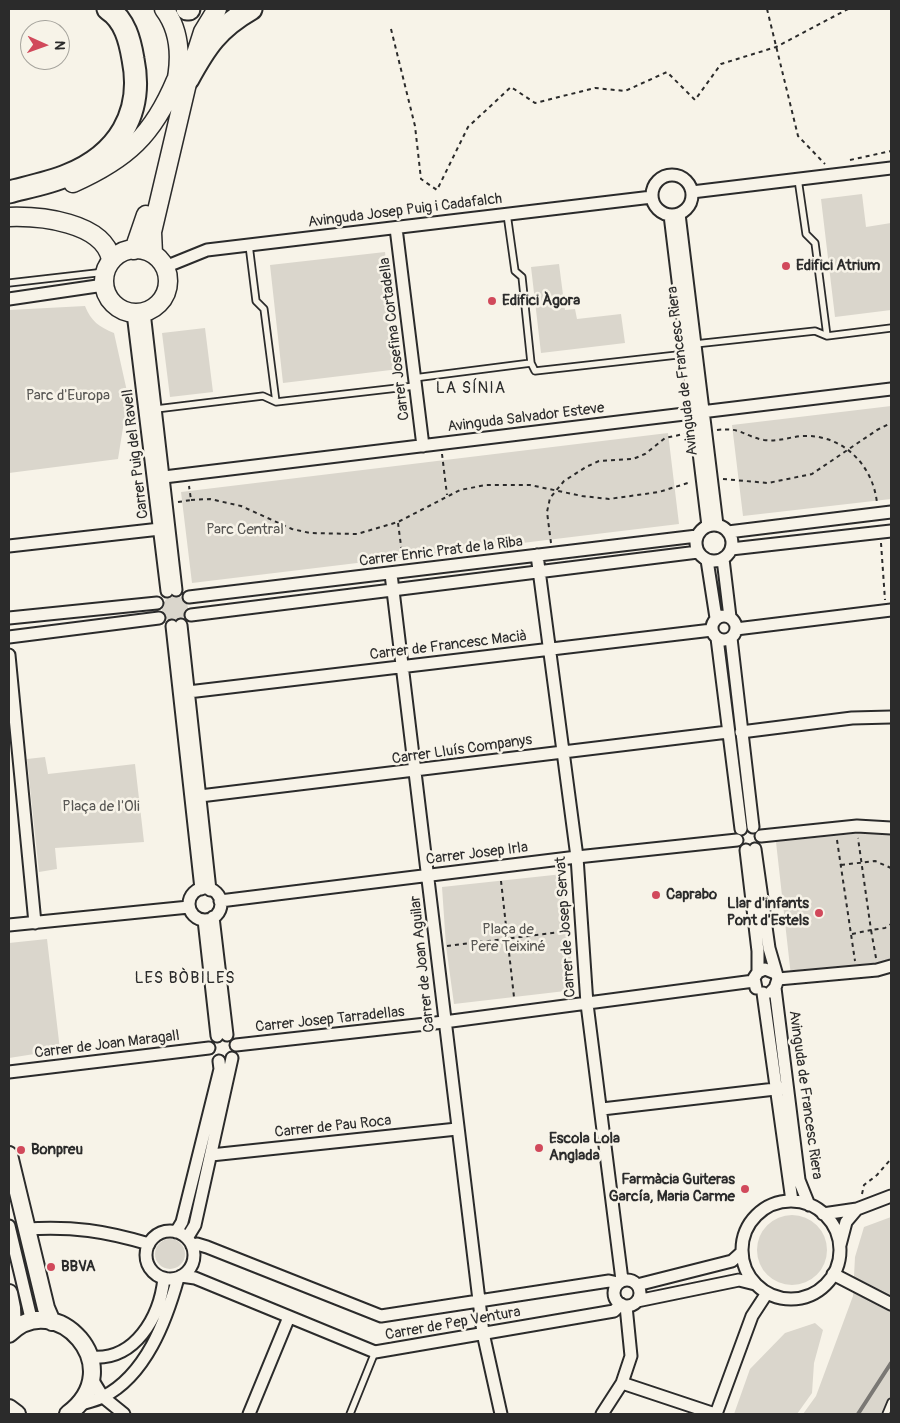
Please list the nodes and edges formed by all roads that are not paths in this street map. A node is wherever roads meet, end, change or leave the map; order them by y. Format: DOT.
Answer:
graph roads {
  1 [pos="108,9"];
  2 [pos="164,9"];
  3 [pos="217,9"];
  4 [pos="251,9"];
  5 [pos="184,77"];
  6 [pos="891,168"];
  7 [pos="798,179"];
  8 [pos="9,192"];
  9 [pos="692,192"];
  10 [pos="652,197"];
  11 [pos="9,200"];
  12 [pos="506,214"];
  13 [pos="674,214"];
  14 [pos="9,217"];
  15 [pos="396,228"];
  16 [pos="248,245"];
  17 [pos="134,250"];
  18 [pos="153,254"];
  19 [pos="165,268"];
  20 [pos="107,272"];
  21 [pos="9,283"];
  22 [pos="9,299"];
  23 [pos="138,313"];
  24 [pos="891,328"];
  25 [pos="827,336"];
  26 [pos="695,344"];
  27 [pos="686,354"];
  28 [pos="531,363"];
  29 [pos="415,382"];
  30 [pos="891,390"];
  31 [pos="276,402"];
  32 [pos="156,409"];
  33 [pos="698,413"];
  34 [pos="423,446"];
  35 [pos="164,477"];
  36 [pos="891,512"];
  37 [pos="712,525"];
  38 [pos="160,529"];
  39 [pos="728,532"];
  40 [pos="886,532"];
  41 [pos="697,536"];
  42 [pos="9,546"];
  43 [pos="731,549"];
  44 [pos="537,555"];
  45 [pos="703,556"];
  46 [pos="723,559"];
  47 [pos="539,572"];
  48 [pos="391,574"];
  49 [pos="172,591"];
  50 [pos="392,591"];
  51 [pos="189,597"];
  52 [pos="157,603"];
  53 [pos="889,610"];
  54 [pos="191,615"];
  55 [pos="730,617"];
  56 [pos="9,618"];
  57 [pos="159,618"];
  58 [pos="716,618"];
  59 [pos="176,626"];
  60 [pos="714,634"];
  61 [pos="734,634"];
  62 [pos="9,637"];
  63 [pos="548,648"];
  64 [pos="9,655"];
  65 [pos="400,668"];
  66 [pos="188,692"];
  67 [pos="891,718"];
  68 [pos="728,732"];
  69 [pos="741,732"];
  70 [pos="562,751"];
  71 [pos="14,772"];
  72 [pos="413,772"];
  73 [pos="200,796"];
  74 [pos="891,828"];
  75 [pos="744,832"];
  76 [pos="761,836"];
  77 [pos="750,850"];
  78 [pos="577,857"];
  79 [pos="428,876"];
  80 [pos="206,889"];
  81 [pos="220,901"];
  82 [pos="189,907"];
  83 [pos="209,919"];
  84 [pos="35,923"];
  85 [pos="9,925"];
  86 [pos="891,966"];
  87 [pos="756,976"];
  88 [pos="776,980"];
  89 [pos="763,992"];
  90 [pos="587,1004"];
  91 [pos="444,1022"];
  92 [pos="222,1035"];
  93 [pos="236,1046"];
  94 [pos="209,1048"];
  95 [pos="232,1058"];
  96 [pos="220,1061"];
  97 [pos="9,1072"];
  98 [pos="782,1089"];
  99 [pos="602,1109"];
  100 [pos="457,1129"];
  101 [pos="9,1155"];
  102 [pos="211,1155"];
  103 [pos="891,1196"];
  104 [pos="792,1201"];
  105 [pos="809,1205"];
  106 [pos="861,1207"];
  107 [pos="823,1214"];
  108 [pos="9,1226"];
  109 [pos="26,1229"];
  110 [pos="176,1232"];
  111 [pos="190,1242"];
  112 [pos="149,1244"];
  113 [pos="839,1247"];
  114 [pos="742,1252"];
  115 [pos="833,1274"];
  116 [pos="180,1277"];
  117 [pos="164,1278"];
  118 [pos="620,1282"];
  119 [pos="755,1284"];
  120 [pos="637,1285"];
  121 [pos="9,1293"];
  122 [pos="768,1293"];
  123 [pos="479,1302"];
  124 [pos="628,1304"];
  125 [pos="891,1304"];
  126 [pos="30,1314"];
  127 [pos="289,1317"];
  128 [pos="52,1322"];
  129 [pos="11,1332"];
  130 [pos="483,1333"];
  131 [pos="375,1352"];
  132 [pos="90,1357"];
  133 [pos="92,1379"];
  134 [pos="622,1383"];
  135 [pos="103,1397"];
  136 [pos="891,1402"];
  137 [pos="75,1409"];
  138 [pos="124,1414"];
  139 [pos="249,1414"];
  140 [pos="350,1414"];
  141 [pos="500,1414"];
  142 [pos="602,1414"];
  143 [pos="715,1414"];
  144 [pos="886,1414"];
  1 -- 8 [label="highway"];
  2 -- 5 [label="main road"];
  3 -- 5 [label="main road"];
  4 -- 5 [label="highway"];
  5 -- 11 [label="main road"];
  5 -- 17 [label="main road"];
  5 -- 18 [label="main road"];
  6 -- 7 [label="street"];
  7 -- 9 [label="street"];
  7 -- 25 [label="lane"];
  9 -- 10 [label="street"];
  9 -- 13 [label="street"];
  10 -- 12 [label="street, Avinguda Josep Puig i Cadafalch"];
  10 -- 13 [label="street"];
  12 -- 15 [label="street, Avinguda Josep Puig i Cadafalch"];
  12 -- 28 [label="lane"];
  13 -- 26 [label="street, Avinguda de Francesc Riera"];
  13 -- 27 [label="street, Avinguda de Francesc Riera"];
  14 -- 20 [label="main road"];
  15 -- 16 [label="street, Avinguda Josep Puig i Cadafalch"];
  15 -- 29 [label="street, Carrer Josefina Cortadella"];
  16 -- 19 [label="street, Avinguda Josep Puig i Cadafalch"];
  16 -- 31 [label="lane"];
  17 -- 18 [label="main road"];
  17 -- 20 [label="main road"];
  18 -- 19 [label="main road"];
  19 -- 23 [label="main road"];
  20 -- 21 [label="lane"];
  20 -- 22 [label="street"];
  20 -- 23 [label="main road"];
  23 -- 32 [label="street, Carrer Puig del Ravell"];
  23 -- 38 [label="street, Carrer Puig del Ravell"];
  24 -- 25 [label="lane"];
  25 -- 26 [label="lane"];
  26 -- 33 [label="street, Avinguda de Francesc Riera"];
  27 -- 28 [label="lane"];
  27 -- 33 [label="street, Avinguda de Francesc Riera"];
  28 -- 29 [label="lane"];
  29 -- 31 [label="lane"];
  29 -- 34 [label="street, Carrer Josefina Cortadella"];
  30 -- 33 [label="street, Avinguda Salvador Esteve"];
  31 -- 32 [label="lane"];
  32 -- 35 [label="street, Carrer Puig del Ravell"];
  33 -- 34 [label="street, Avinguda Salvador Esteve"];
  33 -- 37 [label="street, Avinguda de Francesc Riera"];
  34 -- 35 [label="street, Avinguda Salvador Esteve"];
  35 -- 49 [label="street, Carrer Puig del Ravell"];
  36 -- 39 [label="street"];
  37 -- 39 [label="street"];
  37 -- 41 [label="street"];
  38 -- 42 [label="street"];
  38 -- 49 [label="street, Carrer Puig del Ravell"];
  39 -- 43 [label="street"];
  40 -- 43 [label="street"];
  41 -- 44 [label="street, Carrer Enric Prat de la Riba"];
  41 -- 45 [label="street"];
  43 -- 46 [label="street"];
  44 -- 47 [label="street, Carrer de Josep Servat"];
  44 -- 48 [label="street, Carrer Enric Prat de la Riba"];
  45 -- 46 [label="street"];
  45 -- 47 [label="street"];
  45 -- 58 [label="street"];
  46 -- 55 [label="street"];
  47 -- 50 [label="street"];
  47 -- 63 [label="street, Carrer de Josep Servat"];
  48 -- 50 [label="street, Carrer de Joan Aguilar"];
  48 -- 51 [label="street, Carrer Enric Prat de la Riba"];
  49 -- 51 [label="street"];
  49 -- 52 [label="street"];
  50 -- 54 [label="street"];
  50 -- 65 [label="street, Carrer de Joan Aguilar"];
  51 -- 54 [label="street"];
  52 -- 56 [label="street"];
  52 -- 57 [label="street"];
  53 -- 61 [label="street"];
  54 -- 59 [label="street"];
  55 -- 58 [label="street"];
  55 -- 61 [label="street"];
  57 -- 59 [label="street"];
  57 -- 62 [label="street"];
  58 -- 60 [label="street"];
  59 -- 66 [label="street"];
  59 -- 80 [label="street"];
  60 -- 61 [label="street"];
  60 -- 63 [label="street, Carrer de Francesc Macià"];
  60 -- 68 [label="street"];
  61 -- 69 [label="street"];
  63 -- 65 [label="street, Carrer de Francesc Macià"];
  63 -- 70 [label="street, Carrer de Josep Servat"];
  64 -- 71 [label="street"];
  65 -- 66 [label="street, Carrer de Francesc Macià"];
  65 -- 72 [label="street, Carrer de Joan Aguilar"];
  66 -- 73 [label="street"];
  67 -- 69 [label="street"];
  68 -- 70 [label="street, Carrer Lluís Companys"];
  68 -- 75 [label="street"];
  69 -- 75 [label="street"];
  70 -- 72 [label="street, Carrer Lluís Companys"];
  70 -- 78 [label="street, Carrer de Josep Servat"];
  71 -- 84 [label="street"];
  72 -- 73 [label="street, Carrer Lluís Companys"];
  72 -- 79 [label="street, Carrer de Joan Aguilar"];
  73 -- 80 [label="street"];
  74 -- 76 [label="street"];
  75 -- 76 [label="street"];
  75 -- 77 [label="street"];
  75 -- 78 [label="street, Carrer Josep Irla"];
  76 -- 77 [label="street"];
  77 -- 87 [label="street"];
  77 -- 88 [label="street, Avinguda de Francesc Riera"];
  78 -- 79 [label="street, Carrer Josep Irla"];
  78 -- 90 [label="street, Carrer de Josep Servat"];
  79 -- 81 [label="street, Carrer Josep Irla"];
  79 -- 91 [label="street, Carrer de Joan Aguilar"];
  80 -- 81 [label="street"];
  80 -- 82 [label="street"];
  81 -- 83 [label="street"];
  82 -- 83 [label="street"];
  82 -- 84 [label="street"];
  83 -- 92 [label="street"];
  84 -- 85 [label="street"];
  86 -- 88 [label="street"];
  87 -- 88 [label="street"];
  87 -- 89 [label="street"];
  87 -- 90 [label="street, Carrer Josep Tarradellas"];
  88 -- 89 [label="street"];
  88 -- 98 [label="street, Avinguda de Francesc Riera"];
  89 -- 98 [label="street, Avinguda de Francesc Riera"];
  90 -- 91 [label="street, Carrer Josep Tarradellas"];
  90 -- 99 [label="street, Carrer de Josep Servat"];
  91 -- 93 [label="street, Carrer Josep Tarradellas"];
  91 -- 100 [label="street, Carrer de Joan Aguilar"];
  92 -- 93 [label="street"];
  92 -- 94 [label="street"];
  93 -- 95 [label="street"];
  94 -- 96 [label="street"];
  94 -- 97 [label="street, Carrer de Joan Maragall"];
  95 -- 96 [label="street"];
  95 -- 102 [label="street"];
  96 -- 110 [label="street"];
  98 -- 99 [label="street"];
  98 -- 104 [label="street, Avinguda de Francesc Riera"];
  98 -- 105 [label="street, Avinguda de Francesc Riera"];
  99 -- 118 [label="street, Carrer de Josep Servat"];
  100 -- 102 [label="street, Carrer de Pau Roca"];
  100 -- 123 [label="street, Carrer de Joan Aguilar"];
  101 -- 109 [label="main road"];
  102 -- 111 [label="street"];
  103 -- 106 [label="street"];
  104 -- 105 [label="street"];
  104 -- 114 [label="street"];
  105 -- 107 [label="street"];
  106 -- 107 [label="street"];
  106 -- 113 [label="street"];
  107 -- 113 [label="street"];
  108 -- 126 [label="street"];
  109 -- 112 [label="street"];
  109 -- 128 [label="main road"];
  110 -- 111 [label="street"];
  110 -- 112 [label="street"];
  111 -- 116 [label="street"];
  111 -- 123 [label="street, Carrer de Pep Ventura"];
  112 -- 117 [label="street"];
  113 -- 115 [label="street"];
  114 -- 119 [label="street"];
  114 -- 120 [label="street"];
  115 -- 122 [label="street"];
  115 -- 125 [label="street"];
  116 -- 117 [label="street"];
  116 -- 127 [label="street, Carrer de Pep Ventura"];
  116 -- 135 [label="street"];
  117 -- 132 [label="street"];
  118 -- 120 [label="street"];
  118 -- 123 [label="street, Carrer de Pep Ventura"];
  118 -- 124 [label="street"];
  119 -- 122 [label="street"];
  119 -- 124 [label="street, Carrer de Pep Ventura"];
  120 -- 124 [label="street"];
  121 -- 129 [label="main road"];
  122 -- 143 [label="street"];
  123 -- 130 [label="street, Carrer de Joan Aguilar"];
  124 -- 130 [label="street, Carrer de Pep Ventura"];
  124 -- 134 [label="street"];
  127 -- 131 [label="street, Carrer de Pep Ventura"];
  127 -- 139 [label="street"];
  128 -- 129 [label="main road"];
  128 -- 132 [label="main road"];
  130 -- 131 [label="street, Carrer de Pep Ventura"];
  130 -- 141 [label="street, Carrer de Joan Aguilar"];
  131 -- 140 [label="lane"];
  132 -- 133 [label="main road"];
  133 -- 135 [label="street"];
  133 -- 137 [label="main road"];
  134 -- 142 [label="street"];
  134 -- 143 [label="street"];
  135 -- 137 [label="street"];
  135 -- 138 [label="street"];
  136 -- 144 [label="lane"];
}
